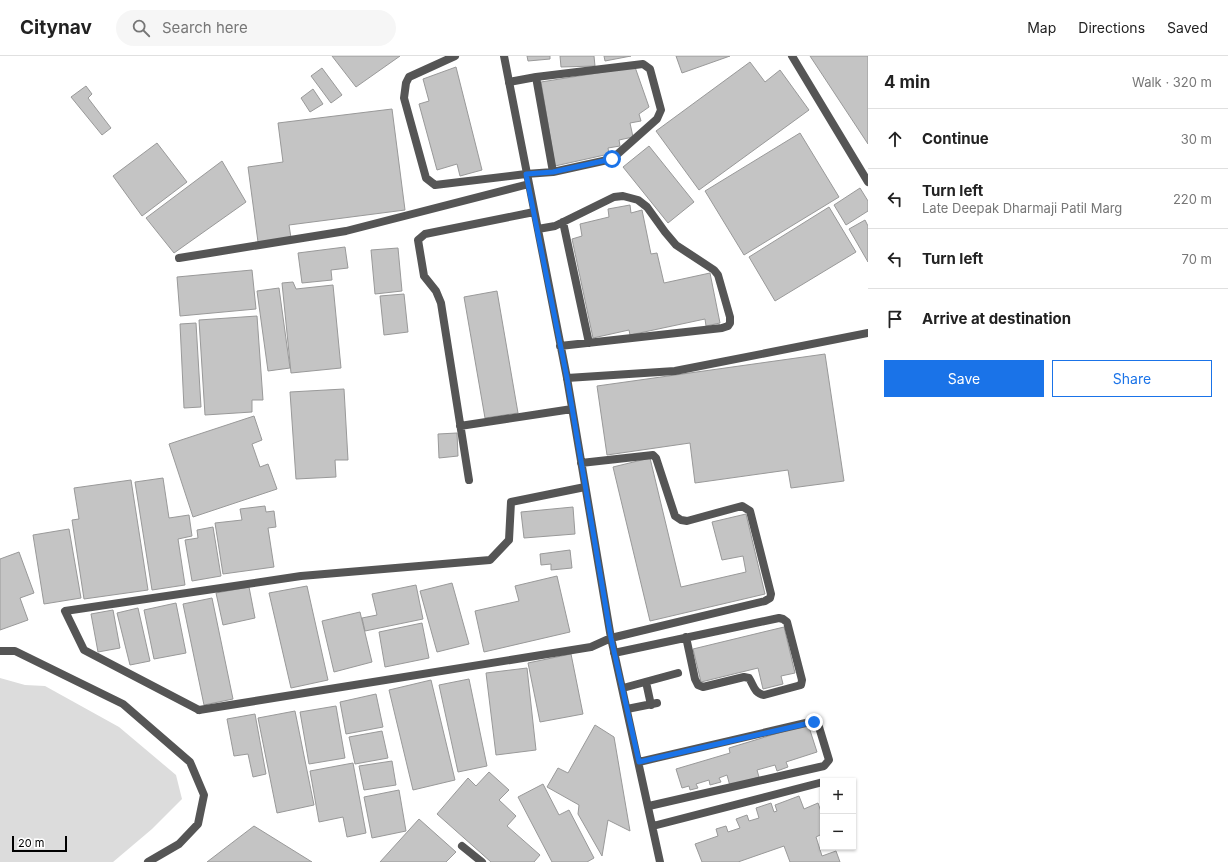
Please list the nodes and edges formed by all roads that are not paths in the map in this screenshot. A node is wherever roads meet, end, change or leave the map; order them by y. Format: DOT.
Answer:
graph roads {
  1 [pos="454,56"];
  2 [pos="504,56"];
  3 [pos="792,56"];
  4 [pos="536,77"];
  5 [pos="509,82"];
  6 [pos="553,172"];
  7 [pos="526,174"];
  8 [pos="868,182"];
  9 [pos="529,184"];
  10 [pos="534,212"];
  11 [pos="563,222"];
  12 [pos="538,229"];
  13 [pos="179,258"];
  14 [pos="868,333"];
  15 [pos="589,343"];
  16 [pos="560,346"];
  17 [pos="567,378"];
  18 [pos="572,409"];
  19 [pos="460,426"];
  20 [pos="581,463"];
  21 [pos="469,480"];
  22 [pos="585,487"];
  23 [pos="686,637"];
  24 [pos="611,638"];
  25 [pos="0,651"];
  26 [pos="614,654"];
  27 [pos="678,673"];
  28 [pos="646,682"];
  29 [pos="623,688"];
  30 [pos="627,709"];
  31 [pos="639,762"];
  32 [pos="820,783"];
  33 [pos="649,806"];
  34 [pos="653,826"];
  35 [pos="462,846"];
  36 [pos="148,862"];
  37 [pos="482,862"];
  38 [pos="660,862"];
  1 -- 7 [label="street"];
  2 -- 5 [label="street"];
  3 -- 8 [label="street"];
  4 -- 5 [label="street"];
  4 -- 6 [label="street"];
  4 -- 6 [label="street"];
  5 -- 7 [label="street"];
  6 -- 7 [label="street"];
  7 -- 9 [label="street"];
  9 -- 10 [label="street"];
  9 -- 13 [label="street"];
  10 -- 12 [label="street"];
  10 -- 19 [label="street"];
  11 -- 12 [label="street"];
  11 -- 15 [label="street"];
  11 -- 15 [label="street"];
  12 -- 16 [label="street"];
  14 -- 17 [label="street"];
  15 -- 16 [label="street"];
  16 -- 17 [label="street"];
  17 -- 18 [label="street"];
  18 -- 19 [label="street"];
  18 -- 20 [label="street"];
  19 -- 21 [label="street"];
  20 -- 22 [label="street"];
  20 -- 24 [label="street"];
  22 -- 24 [label="street"];
  22 -- 24 [label="street"];
  23 -- 23 [label="street"];
  23 -- 26 [label="street"];
  24 -- 26 [label="street"];
  25 -- 36 [label="street"];
  26 -- 29 [label="street"];
  27 -- 28 [label="street"];
  28 -- 29 [label="street"];
  28 -- 30 [label="street"];
  29 -- 30 [label="street"];
  30 -- 31 [label="street"];
  31 -- 33 [label="street"];
  31 -- 33 [label="street"];
  32 -- 34 [label="street"];
  33 -- 34 [label="street"];
  34 -- 38 [label="street"];
  35 -- 37 [label="street"];
}
